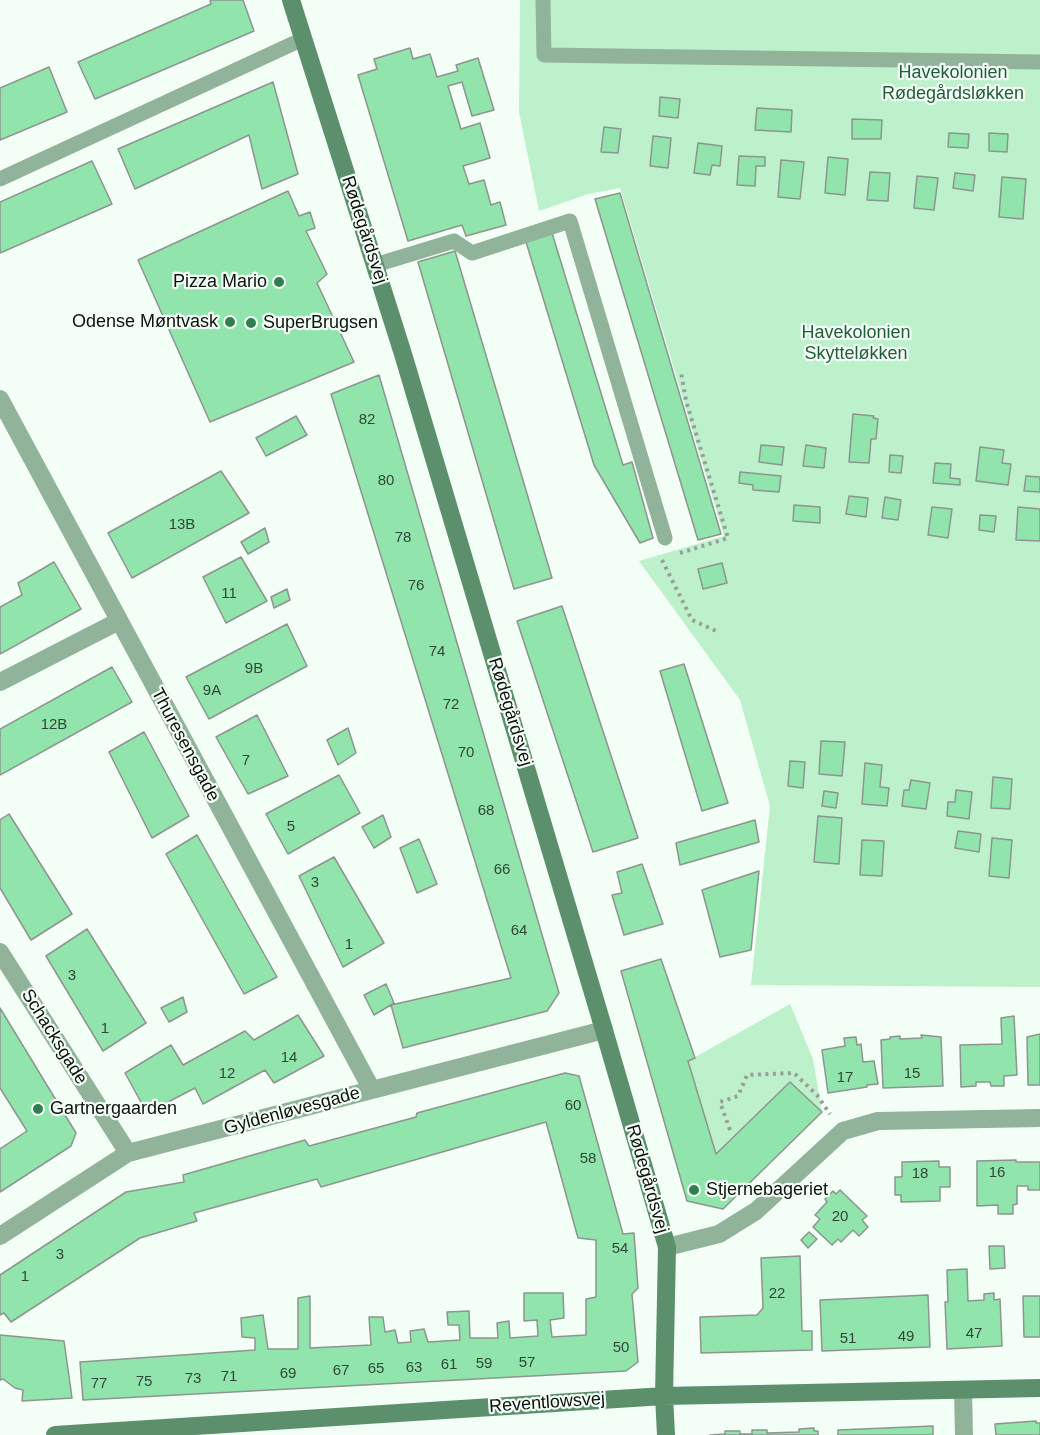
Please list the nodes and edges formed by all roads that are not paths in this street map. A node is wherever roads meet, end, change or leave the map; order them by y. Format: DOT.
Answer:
graph roads {
  1 [pos="291,0"];
  2 [pos="543,0"];
  3 [pos="303,39"];
  4 [pos="1040,62"];
  5 [pos="0,179"];
  6 [pos="375,265"];
  7 [pos="0,399"];
  8 [pos="665,538"];
  9 [pos="118,621"];
  10 [pos="0,682"];
  11 [pos="0,952"];
  12 [pos="604,1030"];
  13 [pos="372,1090"];
  14 [pos="1040,1118"];
  15 [pos="128,1153"];
  16 [pos="0,1236"];
  17 [pos="667,1247"];
  18 [pos="1040,1388"];
  19 [pos="963,1390"];
  20 [pos="664,1396"];
  21 [pos="55,1435"];
  22 [pos="666,1435"];
  23 [pos="964,1435"];
  1 -- 3 [label="street, Rødegårdsvej"];
  2 -- 4 [label="lane"];
  3 -- 5 [label="lane"];
  3 -- 6 [label="street, Rødegårdsvej"];
  6 -- 8 [label="lane"];
  6 -- 12 [label="street, Rødegårdsvej"];
  7 -- 9 [label="street, Thuresensgade"];
  9 -- 10 [label="street"];
  9 -- 13 [label="street, Thuresensgade"];
  11 -- 15 [label="street, Schacksgade"];
  12 -- 13 [label="street, Gyldenløvesgade"];
  12 -- 17 [label="street, Rødegårdsvej"];
  13 -- 15 [label="street, Gyldenløvesgade"];
  14 -- 17 [label="street"];
  15 -- 16 [label="street, Gyldenløvesgade"];
  17 -- 20 [label="street, Rødegårdsvej"];
  18 -- 19 [label="street, Reventlowsvej"];
  19 -- 20 [label="street, Reventlowsvej"];
  19 -- 23 [label="street"];
  20 -- 21 [label="street, Reventlowsvej"];
  20 -- 22 [label="street, Rødegårdsvej"];
}
